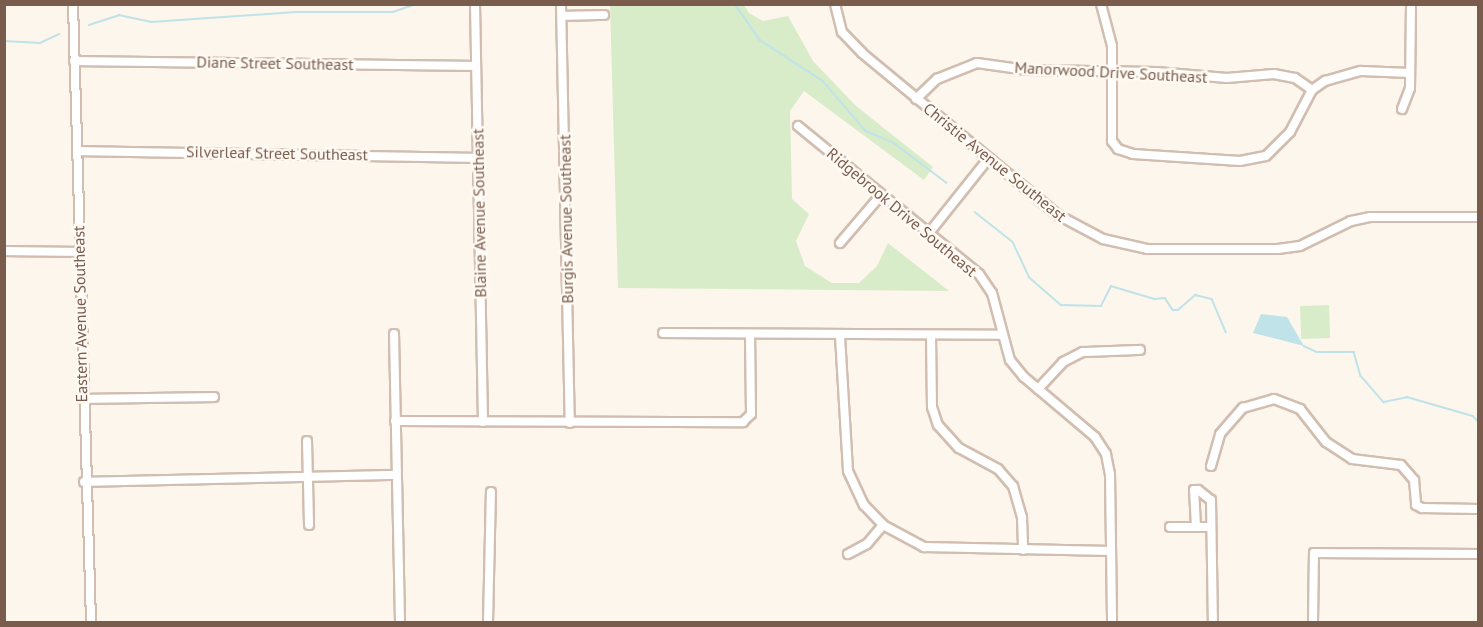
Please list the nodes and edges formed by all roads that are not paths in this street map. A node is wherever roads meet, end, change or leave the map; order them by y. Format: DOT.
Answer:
graph roads {
  1 [pos="73,4"];
  2 [pos="474,4"];
  3 [pos="561,4"];
  4 [pos="835,4"];
  5 [pos="1101,4"];
  6 [pos="1411,4"];
  7 [pos="604,15"];
  8 [pos="562,16"];
  9 [pos="74,61"];
  10 [pos="475,66"];
  11 [pos="1112,71"];
  12 [pos="1410,73"];
  13 [pos="1312,90"];
  14 [pos="916,99"];
  15 [pos="1402,109"];
  16 [pos="798,126"];
  17 [pos="77,151"];
  18 [pos="477,158"];
  19 [pos="988,159"];
  20 [pos="881,195"];
  21 [pos="1479,217"];
  22 [pos="929,233"];
  23 [pos="840,243"];
  24 [pos="4,251"];
  25 [pos="79,252"];
  26 [pos="663,333"];
  27 [pos="394,334"];
  28 [pos="1001,335"];
  29 [pos="750,336"];
  30 [pos="840,336"];
  31 [pos="931,336"];
  32 [pos="1140,350"];
  33 [pos="1038,388"];
  34 [pos="214,397"];
  35 [pos="83,399"];
  36 [pos="395,421"];
  37 [pos="483,422"];
  38 [pos="570,423"];
  39 [pos="307,441"];
  40 [pos="1211,466"];
  41 [pos="396,475"];
  42 [pos="308,476"];
  43 [pos="84,482"];
  44 [pos="491,492"];
  45 [pos="1479,509"];
  46 [pos="309,525"];
  47 [pos="883,525"];
  48 [pos="1211,526"];
  49 [pos="1170,527"];
  50 [pos="1196,527"];
  51 [pos="1023,550"];
  52 [pos="1111,551"];
  53 [pos="848,554"];
  54 [pos="1479,554"];
  55 [pos="91,622"];
  56 [pos="400,622"];
  57 [pos="488,622"];
  58 [pos="1112,622"];
  59 [pos="1213,622"];
  60 [pos="1313,622"];
  1 -- 9 [label="street, Eastern Avenue Southeast"];
  2 -- 10 [label="street, Blaine Avenue Southeast"];
  3 -- 8 [label="street, Burgis Avenue Southeast"];
  4 -- 14 [label="street, Christie Avenue Southeast"];
  5 -- 11 [label="street"];
  6 -- 12 [label="street"];
  7 -- 8 [label="street"];
  8 -- 38 [label="street, Burgis Avenue Southeast"];
  9 -- 10 [label="street, Diane Street Southeast"];
  9 -- 17 [label="street, Eastern Avenue Southeast"];
  10 -- 18 [label="street, Blaine Avenue Southeast"];
  11 -- 13 [label="street, Manorwood Drive Southeast"];
  11 -- 13 [label="street"];
  11 -- 14 [label="street, Manorwood Drive Southeast"];
  12 -- 13 [label="street"];
  12 -- 15 [label="street"];
  14 -- 19 [label="street, Christie Avenue Southeast"];
  16 -- 20 [label="street, Ridgebrook Drive Southeast"];
  17 -- 18 [label="street, Silverleaf Street Southeast"];
  17 -- 25 [label="street, Eastern Avenue Southeast"];
  18 -- 37 [label="street, Blaine Avenue Southeast"];
  19 -- 21 [label="street, Christie Avenue Southeast"];
  19 -- 22 [label="street"];
  20 -- 22 [label="street, Ridgebrook Drive Southeast"];
  20 -- 23 [label="street"];
  22 -- 28 [label="street, Ridgebrook Drive Southeast"];
  24 -- 25 [label="street"];
  25 -- 35 [label="street, Eastern Avenue Southeast"];
  26 -- 29 [label="street"];
  27 -- 36 [label="street"];
  28 -- 31 [label="street"];
  28 -- 33 [label="street, Ridgebrook Drive Southeast"];
  29 -- 30 [label="street"];
  29 -- 38 [label="street"];
  30 -- 31 [label="street"];
  30 -- 47 [label="street"];
  31 -- 51 [label="street"];
  32 -- 33 [label="street"];
  33 -- 52 [label="street, Ridgebrook Drive Southeast"];
  34 -- 35 [label="street"];
  35 -- 43 [label="street, Eastern Avenue Southeast"];
  36 -- 37 [label="street"];
  36 -- 41 [label="street"];
  37 -- 38 [label="street"];
  39 -- 42 [label="street"];
  40 -- 45 [label="street"];
  41 -- 42 [label="street"];
  41 -- 56 [label="street"];
  42 -- 43 [label="street"];
  42 -- 46 [label="street"];
  43 -- 55 [label="street, Eastern Avenue Southeast"];
  44 -- 57 [label="street"];
  47 -- 51 [label="street"];
  47 -- 53 [label="street"];
  48 -- 50 [label="street"];
  48 -- 50 [label="street"];
  48 -- 59 [label="street"];
  49 -- 50 [label="street"];
  51 -- 52 [label="street"];
  52 -- 58 [label="street, Ridgebrook Drive Southeast"];
  54 -- 60 [label="street"];
}
